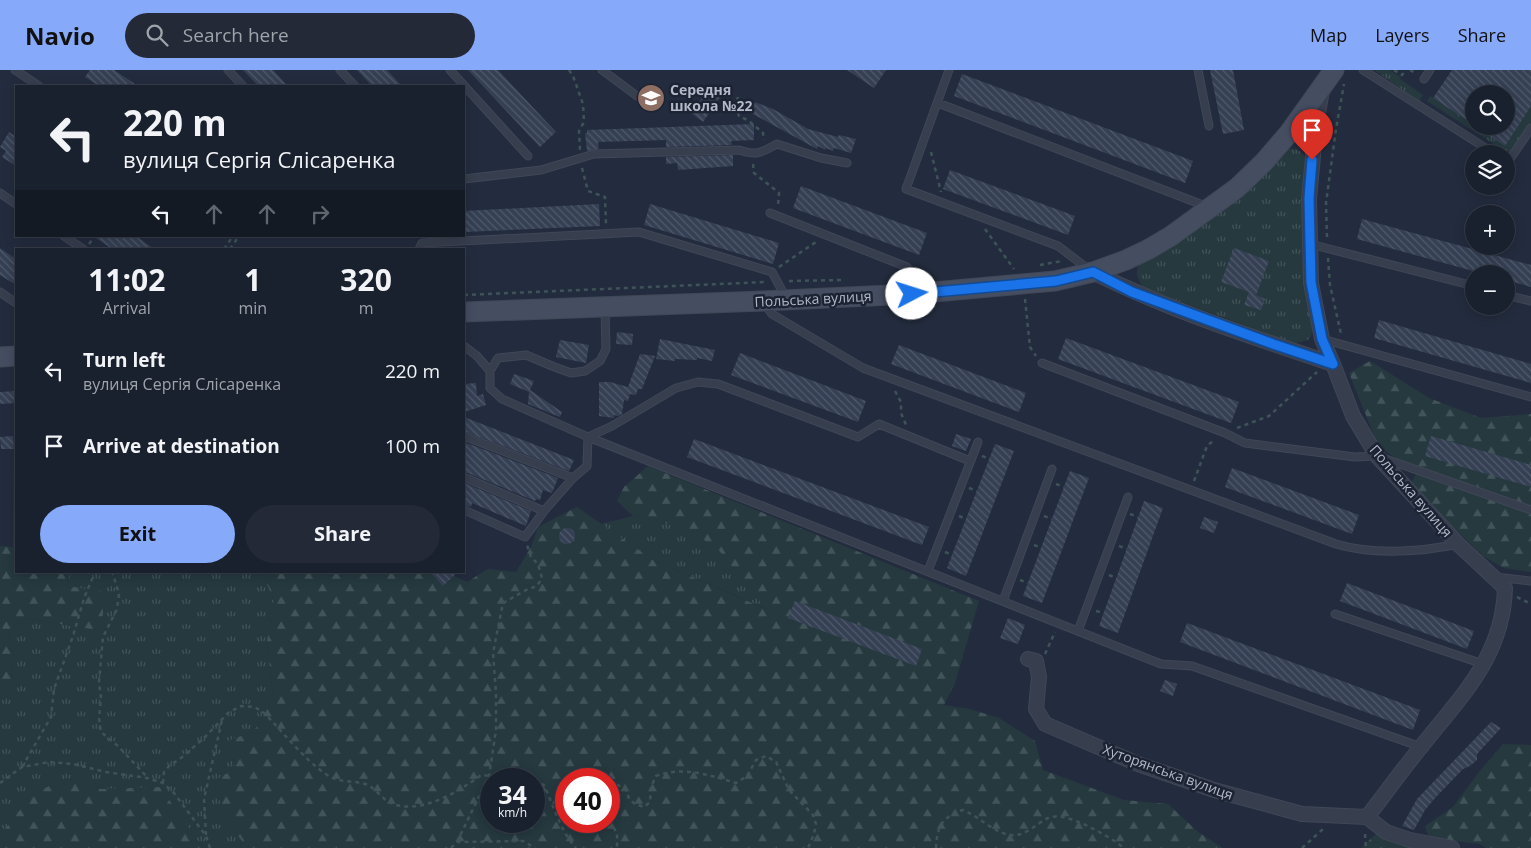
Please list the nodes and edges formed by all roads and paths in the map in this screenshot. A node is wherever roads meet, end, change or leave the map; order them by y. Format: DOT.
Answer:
graph roads {
  1 [pos="15,70"];
  2 [pos="228,70"];
  3 [pos="340,70"];
  4 [pos="450,70"];
  5 [pos="569,70"];
  6 [pos="602,70"];
  7 [pos="949,70"];
  8 [pos="1198,70"];
  9 [pos="1363,70"];
  10 [pos="1394,70"];
  11 [pos="1406,70"];
  12 [pos="1430,70"];
  13 [pos="1334,78"];
  14 [pos="1424,79"];
  15 [pos="38,85"];
  16 [pos="242,85"];
  17 [pos="354,85"];
  18 [pos="464,85"];
  19 [pos="465,87"];
  20 [pos="637,96"];
  21 [pos="938,103"];
  22 [pos="1209,126"];
  23 [pos="1531,128"];
  24 [pos="926,133"];
  25 [pos="1481,145"];
  26 [pos="1515,152"];
  27 [pos="528,156"];
  28 [pos="581,158"];
  29 [pos="847,163"];
  30 [pos="465,179"];
  31 [pos="0,193"];
  32 [pos="15,203"];
  33 [pos="944,203"];
  34 [pos="1210,208"];
  35 [pos="770,213"];
  36 [pos="975,215"];
  37 [pos="606,233"];
  38 [pos="826,235"];
  39 [pos="65,237"];
  40 [pos="232,237"];
  41 [pos="239,237"];
  42 [pos="1310,244"];
  43 [pos="81,248"];
  44 [pos="225,248"];
  45 [pos="231,248"];
  46 [pos="420,248"];
  47 [pos="1327,248"];
  48 [pos="1075,260"];
  49 [pos="1040,265"];
  50 [pos="1005,270"];
  51 [pos="772,272"];
  52 [pos="1093,272"];
  53 [pos="846,280"];
  54 [pos="777,282"];
  55 [pos="1025,284"];
  56 [pos="1465,284"];
  57 [pos="0,292"];
  58 [pos="465,294"];
  59 [pos="912,294"];
  60 [pos="1515,297"];
  61 [pos="787,300"];
  62 [pos="1531,301"];
  63 [pos="15,302"];
  64 [pos="763,302"];
  65 [pos="605,306"];
  66 [pos="465,312"];
  67 [pos="1322,339"];
  68 [pos="1343,345"];
  69 [pos="465,347"];
  70 [pos="1030,347"];
  71 [pos="15,356"];
  72 [pos="0,357"];
  73 [pos="1042,363"];
  74 [pos="1333,364"];
  75 [pos="490,372"];
  76 [pos="887,376"];
  77 [pos="1531,396"];
  78 [pos="1225,433"];
  79 [pos="465,436"];
  80 [pos="588,437"];
  81 [pos="921,441"];
  82 [pos="978,442"];
  83 [pos="1377,456"];
  84 [pos="970,461"];
  85 [pos="1052,469"];
  86 [pos="466,478"];
  87 [pos="573,478"];
  88 [pos="1191,490"];
  89 [pos="1128,497"];
  90 [pos="465,510"];
  91 [pos="1531,510"];
  92 [pos="544,511"];
  93 [pos="524,537"];
  94 [pos="1458,544"];
  95 [pos="928,571"];
  96 [pos="96,573"];
  97 [pos="113,573"];
  98 [pos="1492,577"];
  99 [pos="1531,581"];
  100 [pos="1003,601"];
  101 [pos="1335,614"];
  102 [pos="1058,623"];
  103 [pos="1078,631"];
  104 [pos="1045,655"];
  105 [pos="1028,659"];
  106 [pos="1484,664"];
  107 [pos="222,718"];
  108 [pos="1421,747"];
  109 [pos="22,767"];
  110 [pos="490,768"];
  111 [pos="480,775"];
  112 [pos="147,778"];
  113 [pos="0,783"];
  114 [pos="163,783"];
  115 [pos="620,786"];
  116 [pos="545,789"];
  117 [pos="480,795"];
  118 [pos="1340,816"];
  119 [pos="1367,817"];
  120 [pos="617,833"];
  121 [pos="206,836"];
  122 [pos="457,842"];
  123 [pos="210,848"];
  124 [pos="451,848"];
  125 [pos="534,848"];
  126 [pos="576,848"];
  127 [pos="617,848"];
  128 [pos="808,848"];
  129 [pos="936,848"];
  130 [pos="1124,848"];
  131 [pos="1302,848"];
  132 [pos="1452,848"];
  1 -- 15 [label="lane"];
  2 -- 16 [label="lane"];
  3 -- 17 [label="lane"];
  4 -- 18 [label="lane"];
  5 -- 28 [label="path"];
  6 -- 20 [label="lane"];
  7 -- 21 [label="lane"];
  8 -- 22 [label="lane"];
  9 -- 25 [label="lane"];
  10 -- 11 [label="path"];
  12 -- 14 [label="lane"];
  13 -- 34 [label="street, Польська вулиця"];
  13 -- 42 [label="street, Польська вулиця"];
  13 -- 47 [label="path"];
  19 -- 27 [label="lane"];
  21 -- 24 [label="lane"];
  21 -- 34 [label="lane"];
  23 -- 26 [label="lane"];
  24 -- 33 [label="path"];
  24 -- 33 [label="lane"];
  28 -- 29 [label="lane"];
  28 -- 30 [label="lane"];
  28 -- 37 [label="path"];
  31 -- 32 [label="lane"];
  33 -- 36 [label="lane"];
  34 -- 52 [label="street, Польська вулиця"];
  35 -- 38 [label="lane"];
  36 -- 48 [label="lane"];
  36 -- 50 [label="path"];
  37 -- 46 [label="lane"];
  37 -- 51 [label="lane"];
  38 -- 51 [label="path"];
  38 -- 59 [label="lane"];
  39 -- 43 [label="lane"];
  40 -- 44 [label="path"];
  41 -- 45 [label="path"];
  42 -- 47 [label="lane"];
  42 -- 67 [label="street, Польська вулиця"];
  47 -- 56 [label="lane"];
  47 -- 68 [label="path"];
  48 -- 49 [label="path"];
  48 -- 52 [label="lane"];
  51 -- 54 [label="lane"];
  52 -- 55 [label="street, Польська вулиця"];
  52 -- 74 [label="street"];
  53 -- 54 [label="path"];
  54 -- 58 [label="path"];
  54 -- 61 [label="lane"];
  55 -- 59 [label="street, Польська вулиця"];
  55 -- 70 [label="path"];
  57 -- 63 [label="lane"];
  59 -- 61 [label="street, Польська вулиця"];
  60 -- 62 [label="lane"];
  61 -- 64 [label="street, Польська вулиця"];
  64 -- 65 [label="street, Польська вулиця"];
  64 -- 76 [label="lane"];
  65 -- 66 [label="street, Польська вулиця"];
  65 -- 75 [label="lane"];
  67 -- 68 [label="lane"];
  67 -- 74 [label="street, Польська вулиця"];
  68 -- 77 [label="lane"];
  69 -- 75 [label="lane"];
  71 -- 72 [label="street"];
  73 -- 78 [label="lane"];
  74 -- 78 [label="path"];
  74 -- 83 [label="street, Польська вулиця"];
  75 -- 80 [label="lane"];
  76 -- 81 [label="path"];
  76 -- 88 [label="lane"];
  78 -- 83 [label="lane"];
  78 -- 88 [label="path"];
  79 -- 87 [label="lane"];
  80 -- 81 [label="lane"];
  80 -- 87 [label="lane"];
  80 -- 95 [label="lane"];
  81 -- 84 [label="lane"];
  82 -- 84 [label="lane"];
  83 -- 91 [label="lane"];
  83 -- 94 [label="street, Польська вулиця"];
  84 -- 95 [label="lane"];
  85 -- 100 [label="lane"];
  86 -- 92 [label="lane"];
  87 -- 92 [label="lane"];
  88 -- 94 [label="lane"];
  89 -- 103 [label="lane"];
  90 -- 93 [label="lane"];
  92 -- 93 [label="lane"];
  93 -- 110 [label="path"];
  94 -- 98 [label="street, Польська вулиця"];
  95 -- 100 [label="lane"];
  96 -- 109 [label="path"];
  97 -- 112 [label="path"];
  98 -- 99 [label="lane"];
  98 -- 106 [label="street, Польська вулиця"];
  100 -- 102 [label="lane"];
  101 -- 106 [label="lane"];
  102 -- 103 [label="lane"];
  102 -- 104 [label="path"];
  103 -- 108 [label="lane"];
  105 -- 118 [label="street, Хуторянська вулиця"];
  106 -- 108 [label="street, Польська вулиця"];
  107 -- 111 [label="path"];
  107 -- 114 [label="path"];
  107 -- 121 [label="path"];
  108 -- 119 [label="street, Польська вулиця"];
  109 -- 112 [label="path"];
  109 -- 113 [label="path"];
  112 -- 114 [label="path"];
  114 -- 121 [label="path"];
  115 -- 128 [label="path"];
  116 -- 126 [label="path"];
  117 -- 122 [label="path"];
  118 -- 119 [label="street, Хуторянська вулиця"];
  118 -- 131 [label="path"];
  119 -- 132 [label="street"];
  120 -- 127 [label="path"];
  121 -- 123 [label="path"];
  122 -- 124 [label="path"];
  122 -- 125 [label="path"];
  129 -- 130 [label="path"];
}
